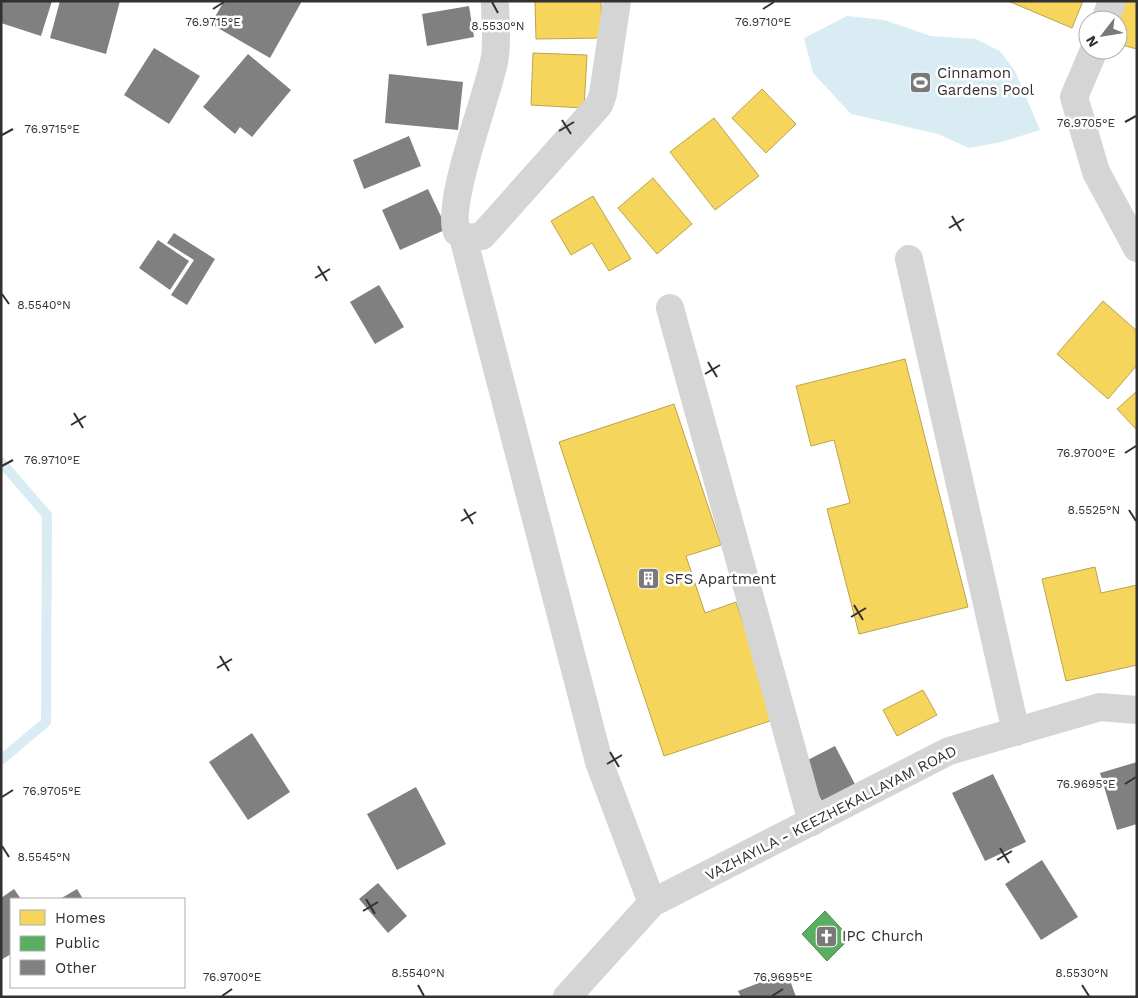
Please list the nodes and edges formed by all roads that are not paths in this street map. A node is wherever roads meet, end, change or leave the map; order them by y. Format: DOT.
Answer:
graph roads {
  1 [pos="495,1"];
  2 [pos="617,1"];
  3 [pos="1090,60"];
  4 [pos="463,237"];
  5 [pos="1136,245"];
  6 [pos="909,259"];
  7 [pos="670,308"];
  8 [pos="1137,710"];
  9 [pos="1016,732"];
  10 [pos="812,822"];
  11 [pos="652,903"];
  12 [pos="567,997"];
  1 -- 4 [label="street"];
  2 -- 4 [label="street"];
  3 -- 5 [label="street"];
  4 -- 11 [label="street"];
  6 -- 9 [label="street"];
  7 -- 10 [label="street"];
  8 -- 9 [label="street, VAZHAYILA - KEEZHEKALLAYAM ROAD"];
  9 -- 10 [label="street, VAZHAYILA - KEEZHEKALLAYAM ROAD"];
  10 -- 11 [label="street, VAZHAYILA - KEEZHEKALLAYAM ROAD"];
  11 -- 12 [label="street, VAZHAYILA - KEEZHEKALLAYAM ROAD"];
}
